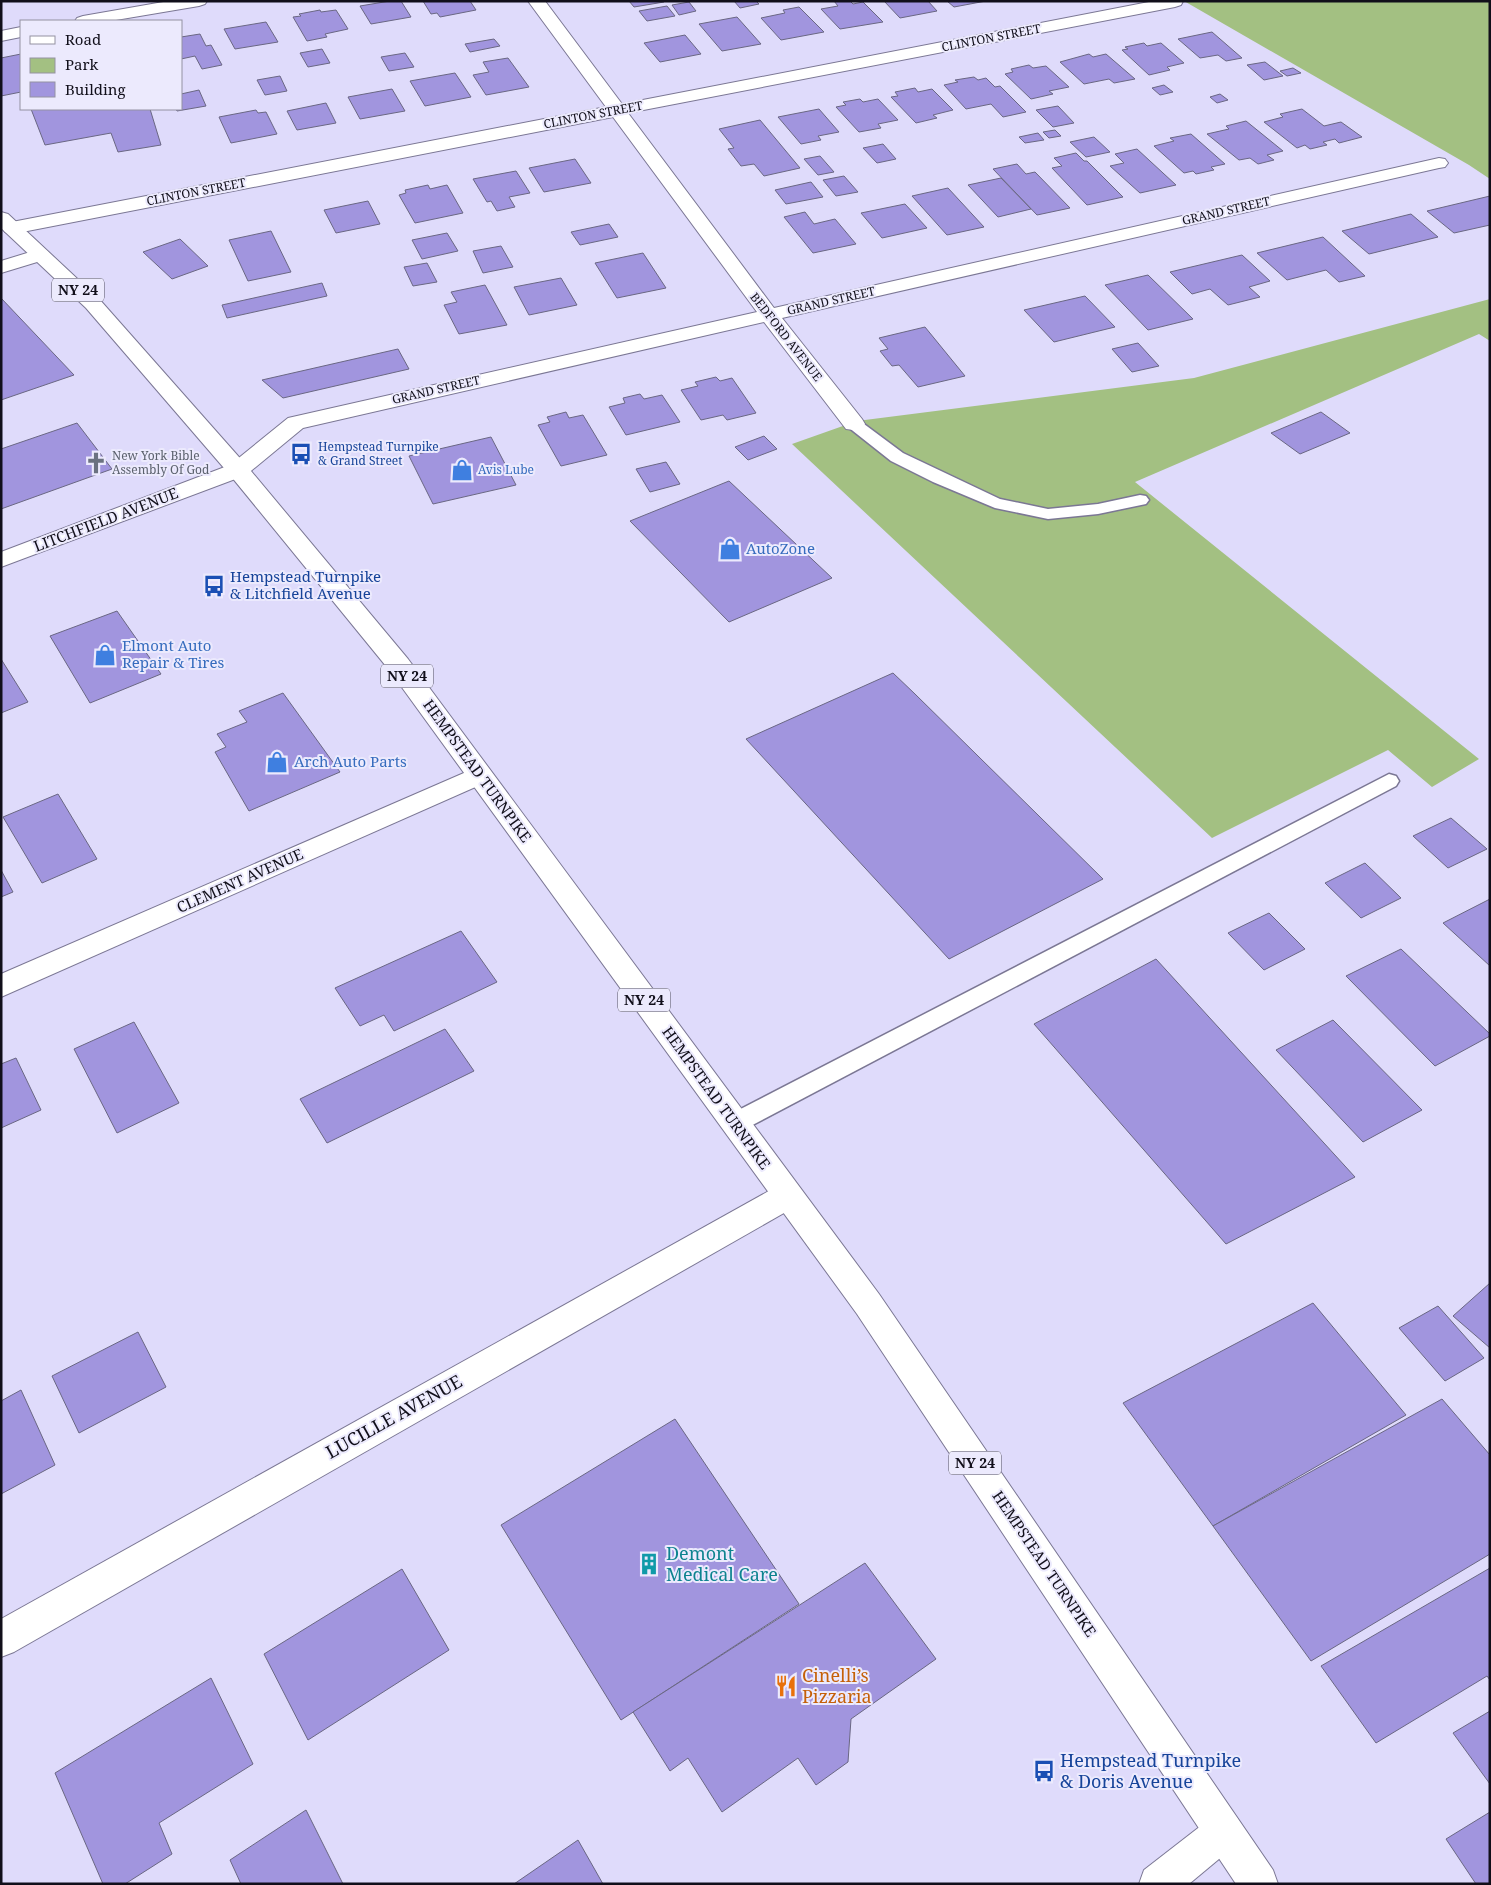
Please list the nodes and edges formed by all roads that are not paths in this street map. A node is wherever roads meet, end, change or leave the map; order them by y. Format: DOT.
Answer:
graph roads {
  1 [pos="199,1"];
  2 [pos="536,1"];
  3 [pos="1175,2"];
  4 [pos="141,6"];
  5 [pos="87,20"];
  6 [pos="20,32"];
  7 [pos="1,36"];
  8 [pos="617,110"];
  9 [pos="1439,163"];
  10 [pos="6,223"];
  11 [pos="40,255"];
  12 [pos="1,267"];
  13 [pos="769,315"];
  14 [pos="854,424"];
  15 [pos="238,470"];
  16 [pos="1140,500"];
  17 [pos="1,560"];
  18 [pos="480,775"];
  19 [pos="1389,781"];
  20 [pos="1,986"];
  21 [pos="735,1123"];
  22 [pos="787,1196"];
  23 [pos="1,1639"];
  24 [pos="1224,1831"];
  25 [pos="1158,1884"];
  26 [pos="1258,1884"];
  1 -- 4 [label="street"];
  2 -- 8 [label="street, BEDFORD AVENUE"];
  3 -- 8 [label="street, CLINTON STREET"];
  4 -- 5 [label="street"];
  6 -- 7 [label="street"];
  8 -- 10 [label="street, CLINTON STREET"];
  8 -- 13 [label="street, BEDFORD AVENUE"];
  9 -- 13 [label="street, GRAND STREET"];
  10 -- 11 [label="street, HEMPSTEAD TURNPIKE / NY 24"];
  11 -- 12 [label="street"];
  11 -- 15 [label="street, HEMPSTEAD TURNPIKE / NY 24"];
  13 -- 14 [label="street, BEDFORD AVENUE"];
  13 -- 15 [label="street, GRAND STREET"];
  14 -- 16 [label="lane, BEDFORD AVENUE"];
  15 -- 17 [label="street, LITCHFIELD AVENUE"];
  15 -- 18 [label="street, HEMPSTEAD TURNPIKE / NY 24"];
  18 -- 20 [label="street, CLEMENT AVENUE"];
  18 -- 21 [label="street, HEMPSTEAD TURNPIKE / NY 24"];
  19 -- 21 [label="lane"];
  21 -- 22 [label="street, HEMPSTEAD TURNPIKE / NY 24"];
  22 -- 23 [label="street, LUCILLE AVENUE"];
  22 -- 24 [label="street, HEMPSTEAD TURNPIKE / NY 24"];
  24 -- 25 [label="street"];
  24 -- 26 [label="street, HEMPSTEAD TURNPIKE / NY 24"];
}
